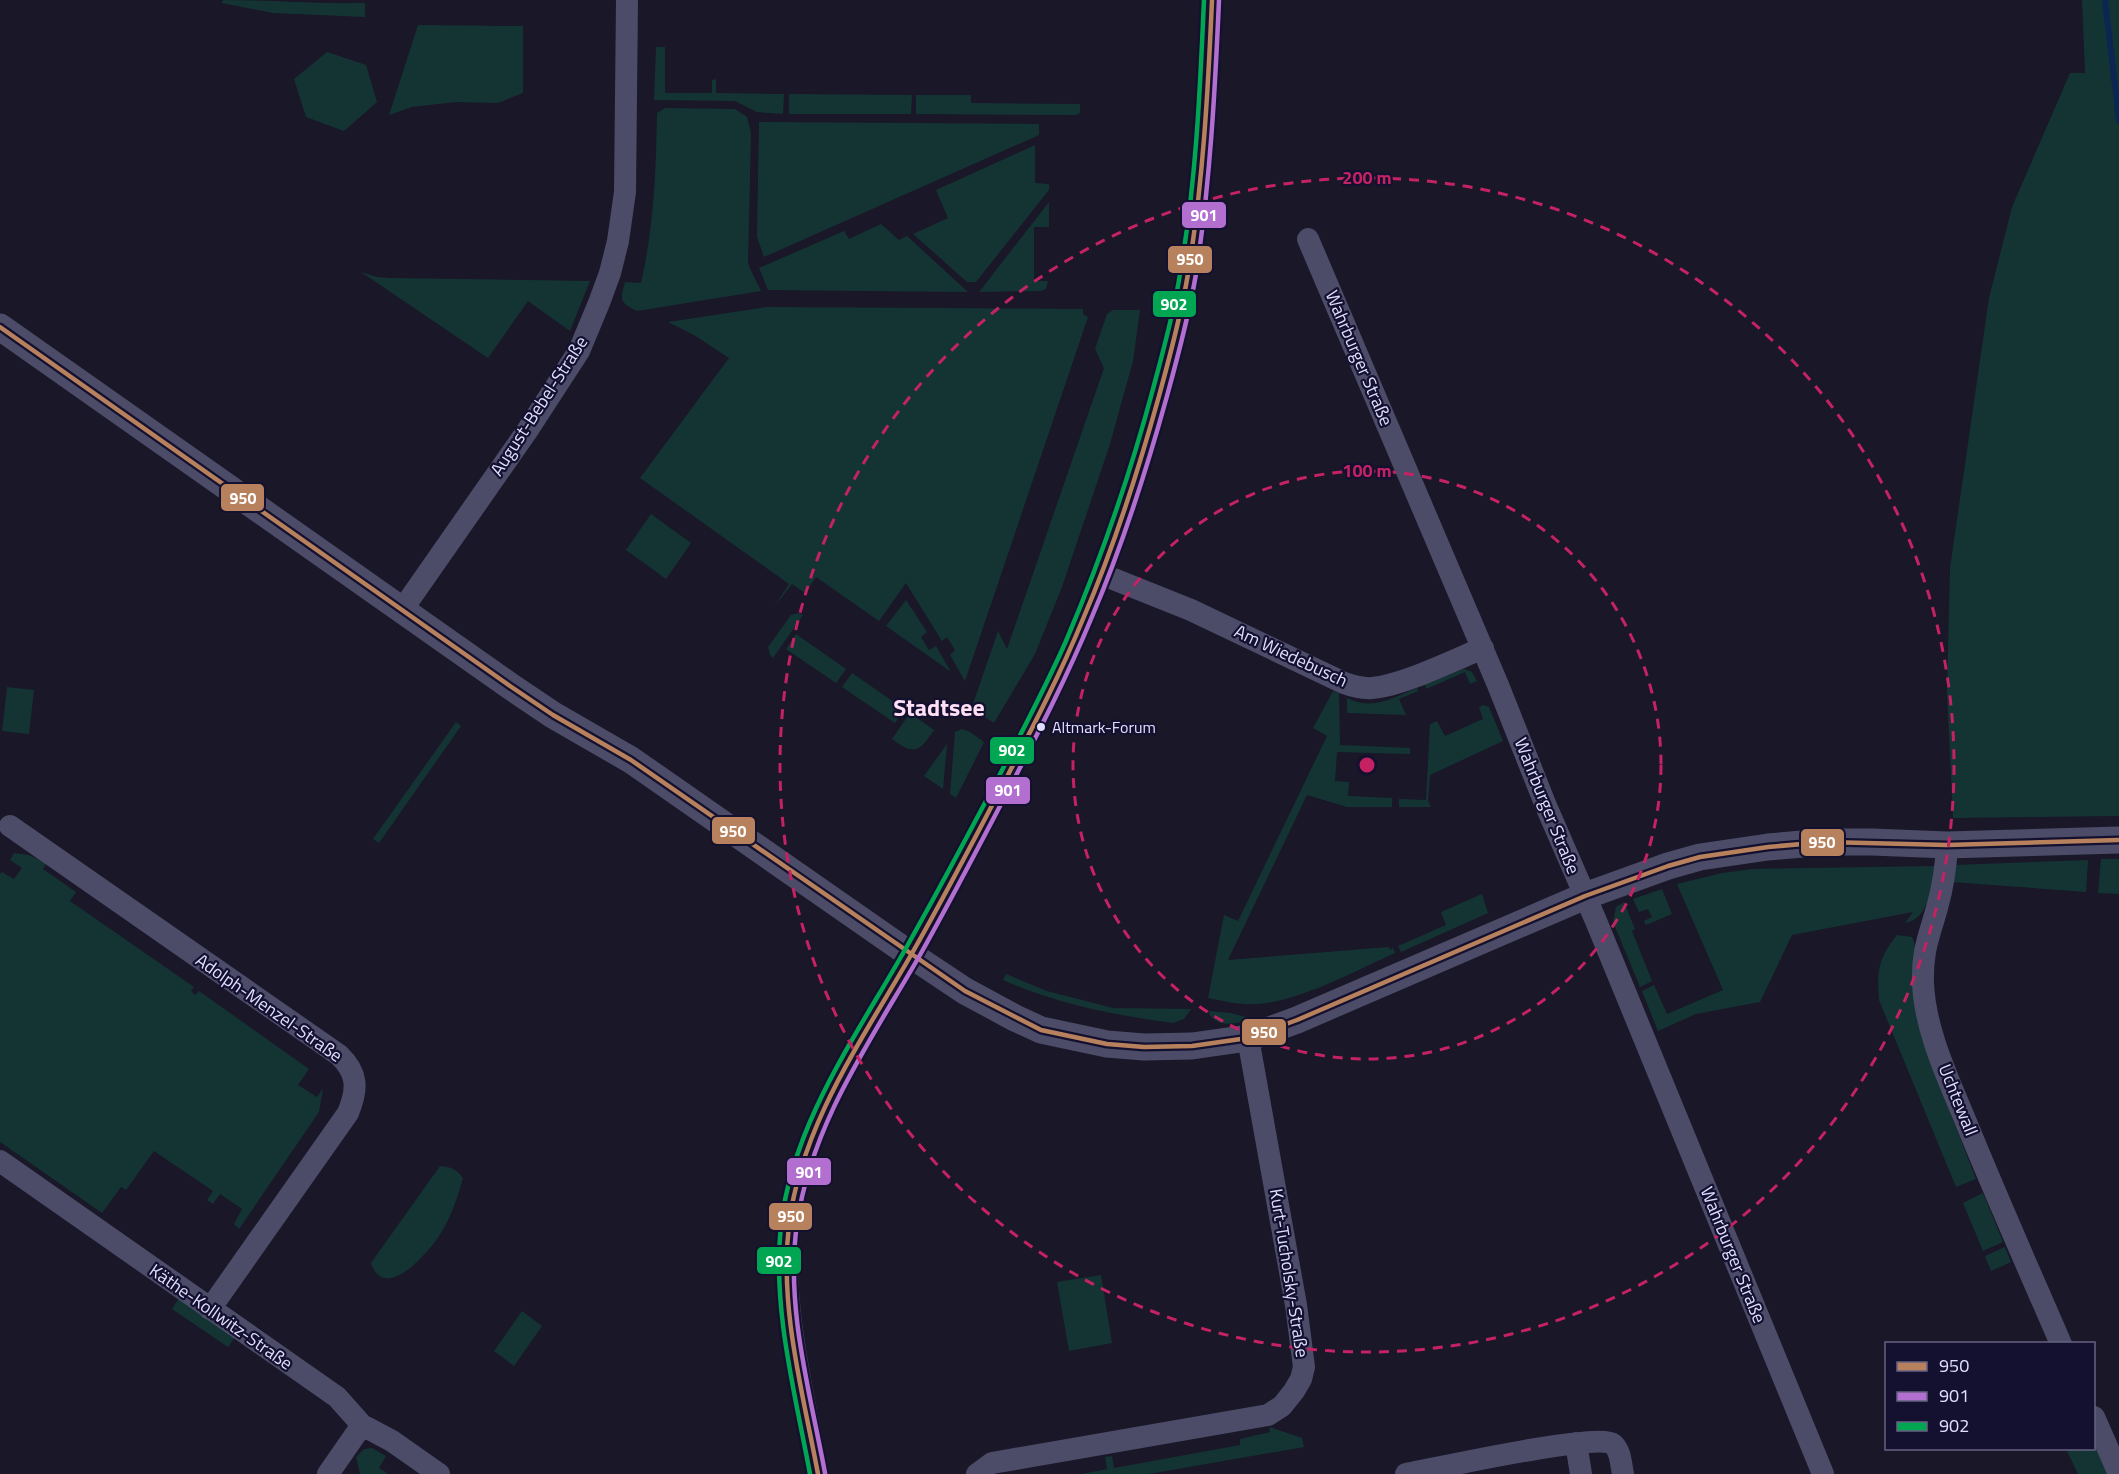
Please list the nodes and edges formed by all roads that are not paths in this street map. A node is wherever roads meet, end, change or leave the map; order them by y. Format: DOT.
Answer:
graph roads {
  1 [pos="627,0"];
  2 [pos="1212,0"];
  3 [pos="1308,239"];
  4 [pos="0,327"];
  5 [pos="1101,574"];
  6 [pos="402,609"];
  7 [pos="1483,648"];
  8 [pos="10,826"];
  9 [pos="2119,840"];
  10 [pos="1947,845"];
  11 [pos="1585,896"];
  12 [pos="911,955"];
  13 [pos="1248,1038"];
  14 [pos="0,1161"];
  15 [pos="210,1309"];
  16 [pos="2060,1342"];
  17 [pos="2095,1419"];
  18 [pos="363,1425"];
  19 [pos="1576,1443"];
  20 [pos="328,1474"];
  21 [pos="439,1474"];
  22 [pos="818,1474"];
  23 [pos="977,1474"];
  24 [pos="1406,1474"];
  25 [pos="1581,1474"];
  26 [pos="1623,1474"];
  27 [pos="1823,1474"];
  28 [pos="2119,1474"];
  1 -- 6 [label="street, August-Bebel-Straße"];
  2 -- 5 [label="street"];
  3 -- 7 [label="street, Wahrburger Straße"];
  4 -- 6 [label="street"];
  5 -- 7 [label="street, Am Wiedebusch"];
  5 -- 12 [label="street"];
  6 -- 12 [label="street"];
  7 -- 11 [label="street, Wahrburger Straße"];
  8 -- 15 [label="street, Adolph-Menzel-Straße"];
  9 -- 10 [label="street"];
  10 -- 11 [label="street"];
  10 -- 16 [label="street, Uchtewall"];
  11 -- 13 [label="street"];
  11 -- 27 [label="street, Wahrburger Straße"];
  12 -- 13 [label="street"];
  12 -- 22 [label="street"];
  13 -- 23 [label="street, Kurt-Tucholsky-Straße"];
  14 -- 15 [label="street, Käthe-Kollwitz-Straße"];
  15 -- 18 [label="street, Käthe-Kollwitz-Straße"];
  17 -- 28 [label="street"];
  18 -- 20 [label="street"];
  18 -- 21 [label="street, Käthe-Kollwitz-Straße"];
  19 -- 24 [label="street"];
  19 -- 25 [label="street"];
  19 -- 26 [label="street"];
}
